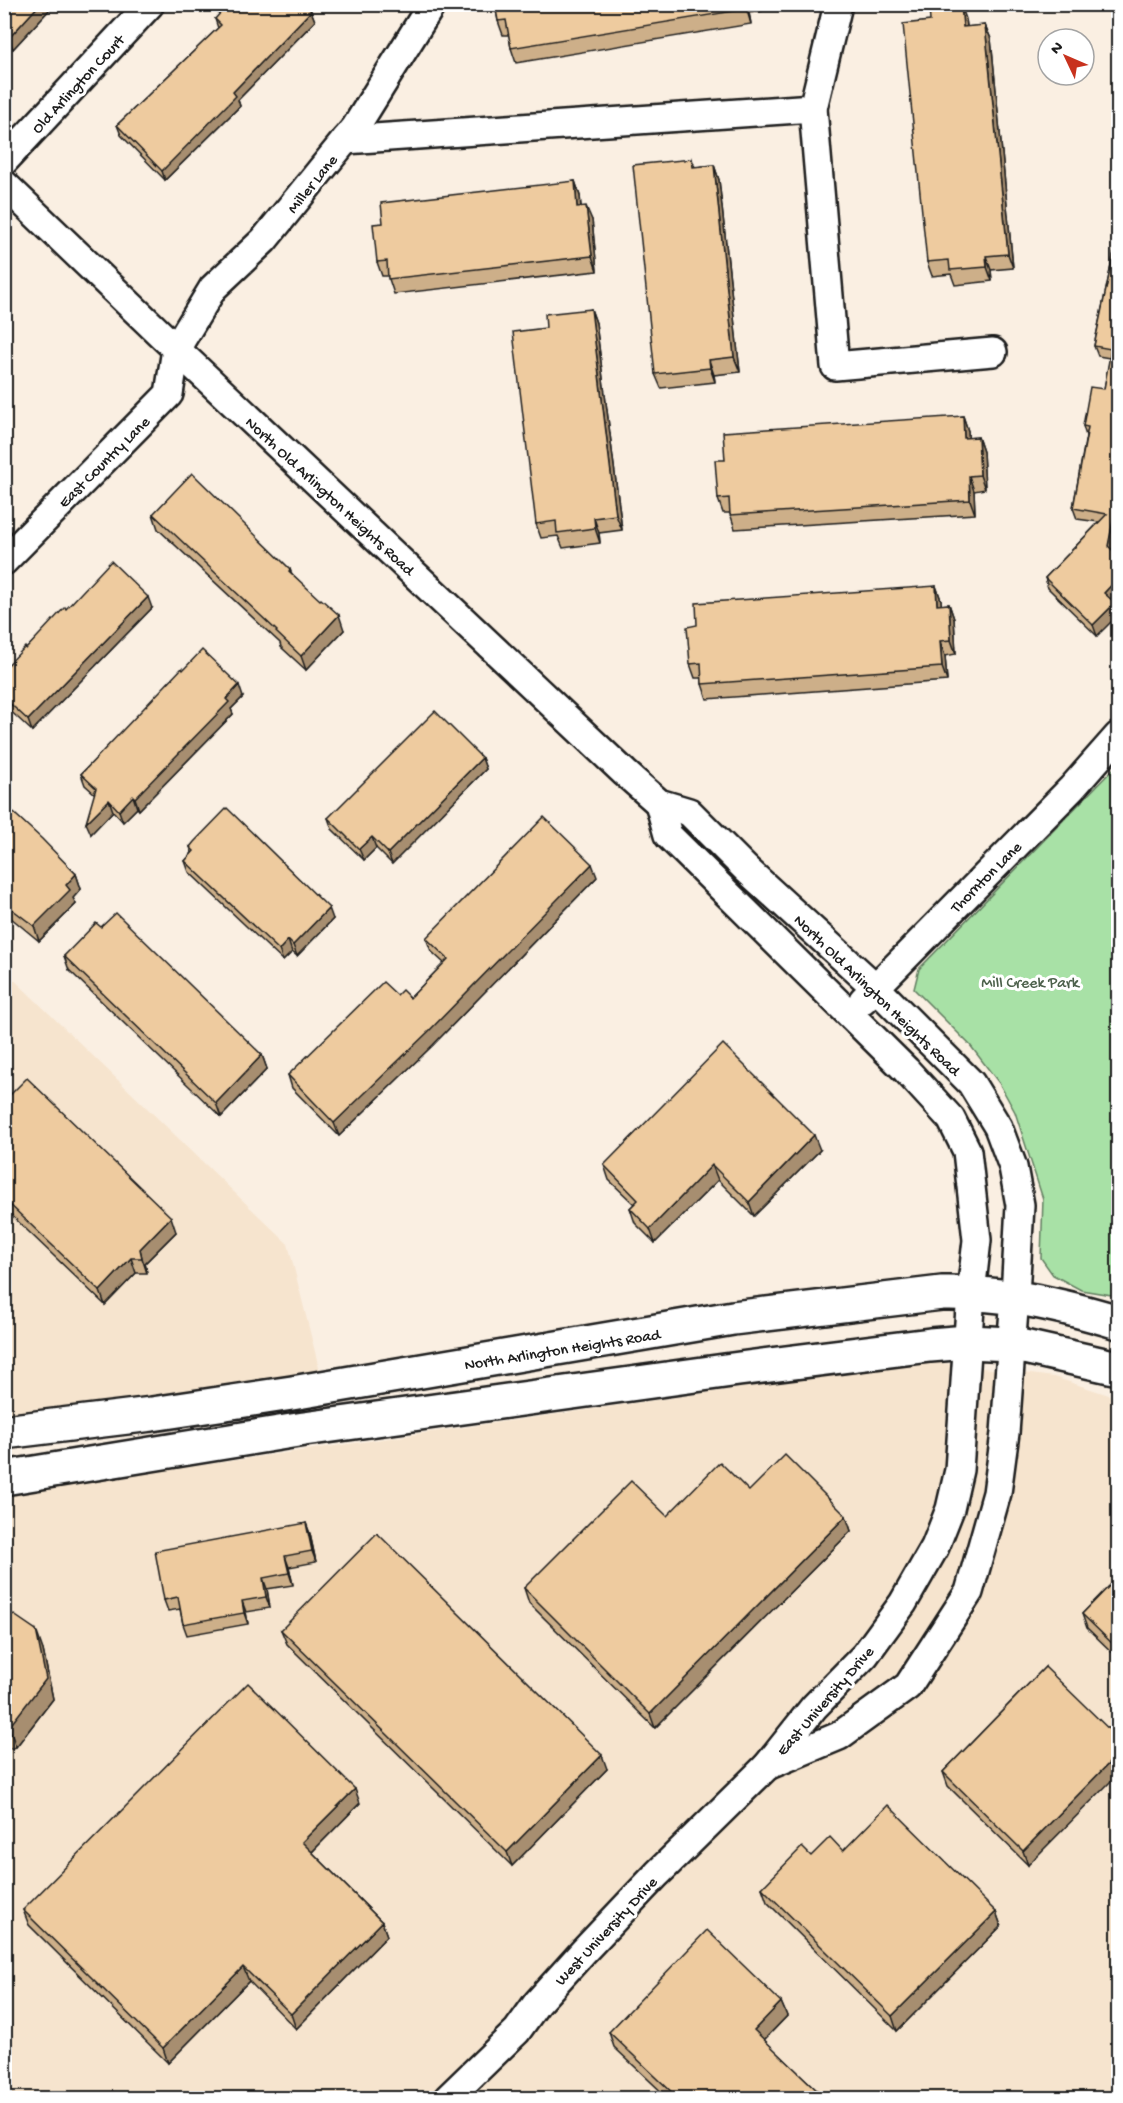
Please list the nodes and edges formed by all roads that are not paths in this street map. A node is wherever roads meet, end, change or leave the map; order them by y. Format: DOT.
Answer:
graph roads {
  1 [pos="150,4"];
  2 [pos="432,4"];
  3 [pos="837,4"];
  4 [pos="813,108"];
  5 [pos="345,140"];
  6 [pos="4,161"];
  7 [pos="4,184"];
  8 [pos="176,349"];
  9 [pos="993,352"];
  10 [pos="4,561"];
  11 [pos="1119,736"];
  12 [pos="658,803"];
  13 [pos="875,987"];
  14 [pos="850,1014"];
  15 [pos="971,1293"];
  16 [pos="1015,1296"];
  17 [pos="1119,1322"];
  18 [pos="968,1342"];
  19 [pos="1011,1344"];
  20 [pos="1119,1368"];
  21 [pos="4,1432"];
  22 [pos="4,1478"];
  23 [pos="767,1766"];
  24 [pos="448,2098"];
  1 -- 6 [label="street, Old Arlington Court"];
  2 -- 5 [label="street, Miller Lane"];
  3 -- 4 [label="street"];
  4 -- 5 [label="street"];
  4 -- 9 [label="street"];
  5 -- 8 [label="street, Miller Lane"];
  7 -- 8 [label="street, North Old Arlington Heights Road"];
  8 -- 10 [label="street, East Country Lane"];
  8 -- 12 [label="street, North Old Arlington Heights Road"];
  11 -- 13 [label="street, Thornton Lane"];
  12 -- 13 [label="street, North Old Arlington Heights Road"];
  12 -- 14 [label="street, North Old Arlington Heights Road"];
  13 -- 14 [label="street, Thornton Lane"];
  13 -- 16 [label="street, North Old Arlington Heights Road"];
  14 -- 15 [label="street, North Old Arlington Heights Road"];
  15 -- 16 [label="main road, North Arlington Heights Road"];
  15 -- 18 [label="street, North Old Arlington Heights Road"];
  15 -- 21 [label="main road, North Arlington Heights Road"];
  16 -- 17 [label="main road, North Arlington Heights Road"];
  16 -- 19 [label="street, North Old Arlington Heights Road"];
  18 -- 19 [label="main road"];
  18 -- 22 [label="main road"];
  18 -- 23 [label="street, East University Drive"];
  19 -- 20 [label="main road"];
  19 -- 23 [label="street, East University Drive"];
  23 -- 24 [label="street, West University Drive"];
}
